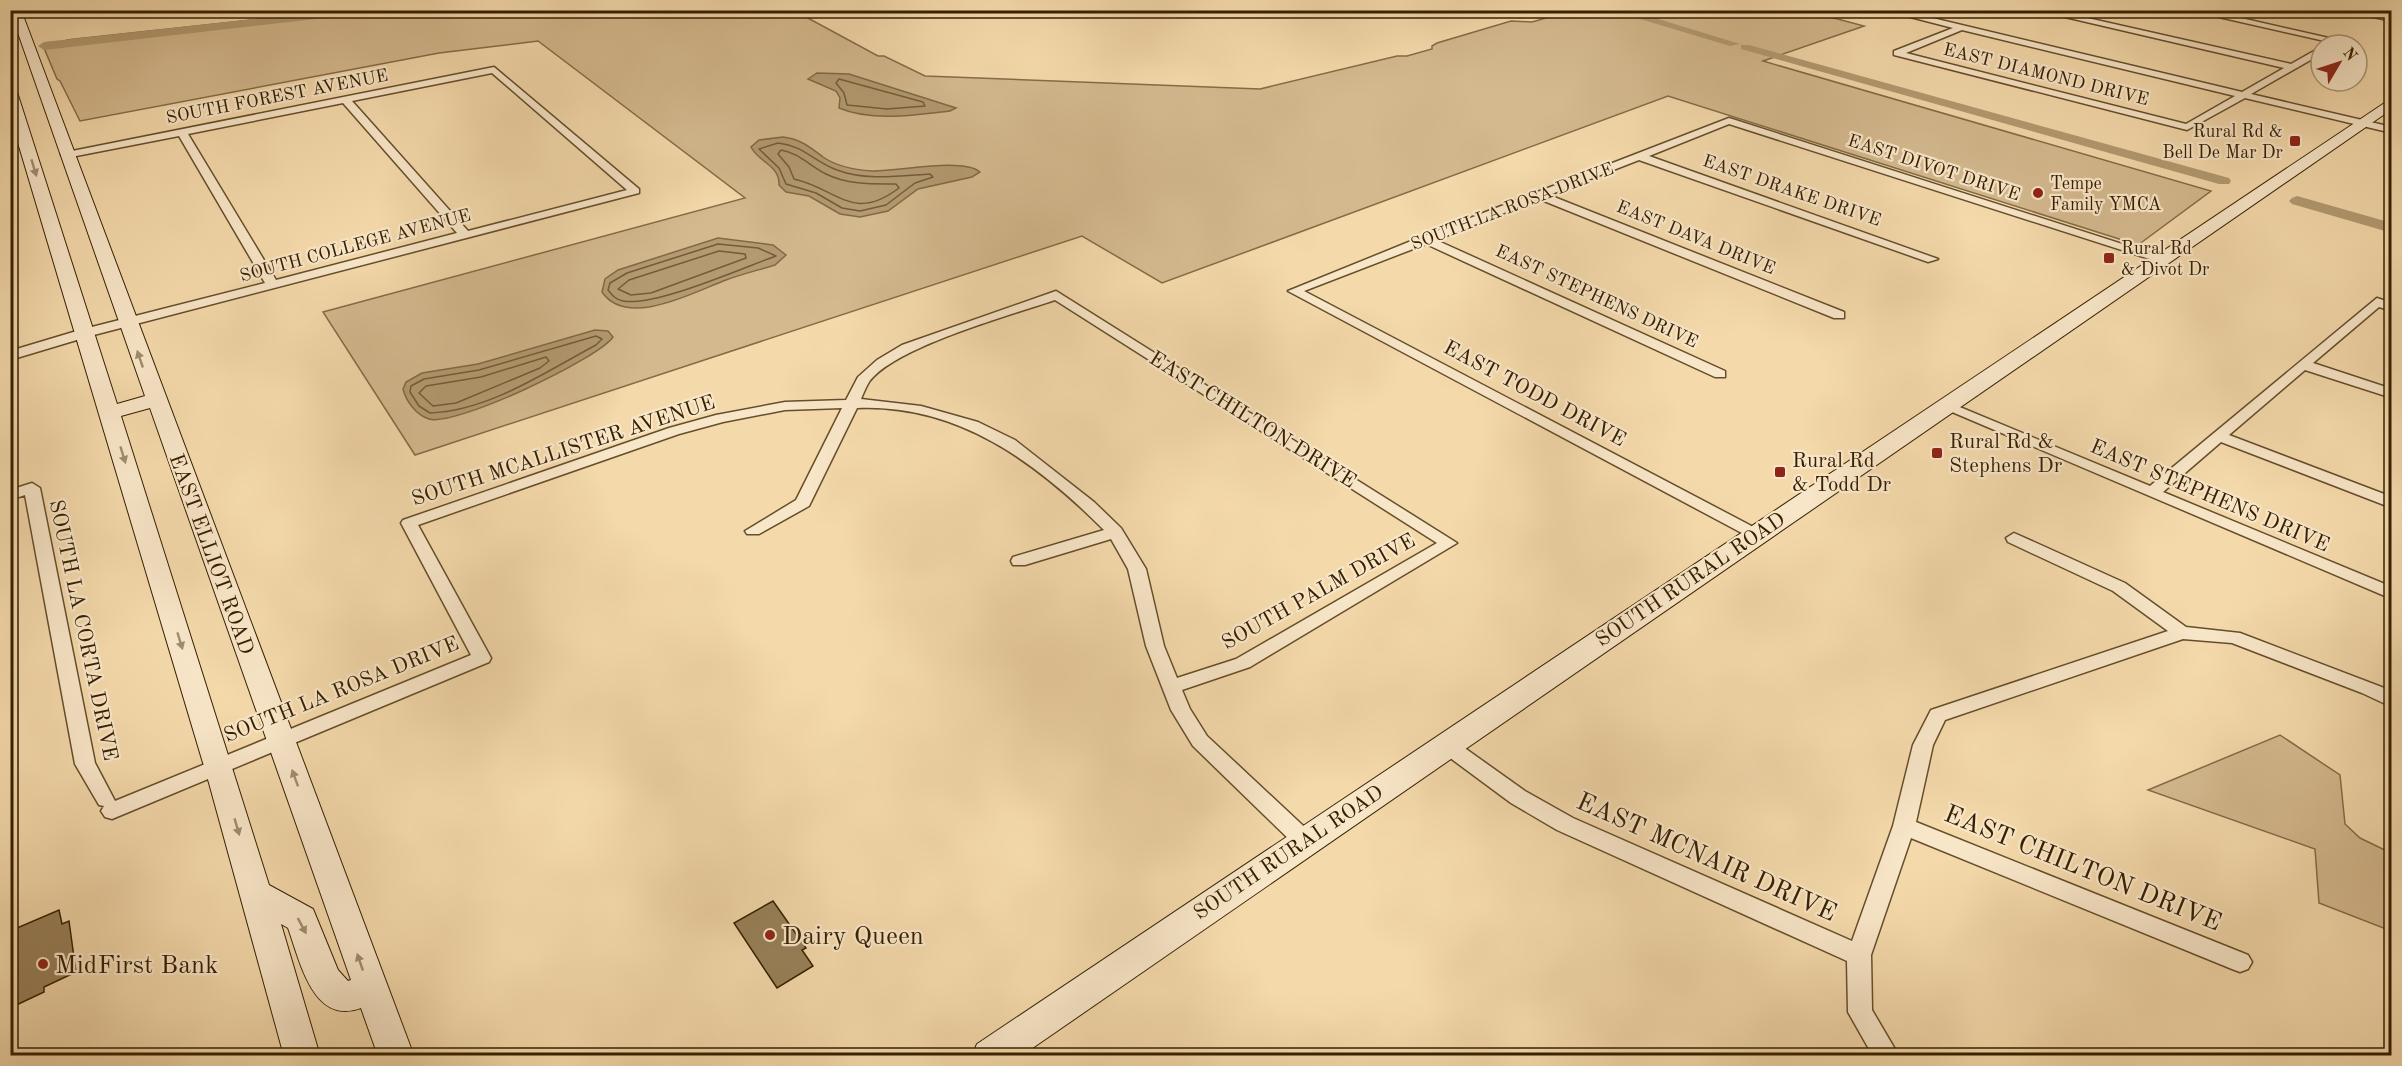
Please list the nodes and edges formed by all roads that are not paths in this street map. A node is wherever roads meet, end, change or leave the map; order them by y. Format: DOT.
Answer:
graph roads {
  1 [pos="15,10"];
  2 [pos="2039,10"];
  3 [pos="2192,10"];
  4 [pos="2346,10"];
  5 [pos="1892,11"];
  6 [pos="2391,19"];
  7 [pos="1961,28"];
  8 [pos="2309,37"];
  9 [pos="2309,57"];
  10 [pos="2293,67"];
  11 [pos="10,92"];
  12 [pos="2243,95"];
  13 [pos="346,100"];
  14 [pos="2391,102"];
  15 [pos="27,119"];
  16 [pos="1729,121"];
  17 [pos="2362,123"];
  18 [pos="2391,130"];
  19 [pos="182,132"];
  20 [pos="66,155"];
  21 [pos="1639,156"];
  22 [pos="635,191"];
  23 [pos="1538,195"];
  24 [pos="465,235"];
  25 [pos="1425,239"];
  26 [pos="1932,259"];
  27 [pos="2163,259"];
  28 [pos="273,285"];
  29 [pos="1294,291"];
  30 [pos="2384,305"];
  31 [pos="1839,315"];
  32 [pos="126,323"];
  33 [pos="85,333"];
  34 [pos="10,347"];
  35 [pos="10,356"];
  36 [pos="2304,365"];
  37 [pos="1720,374"];
  38 [pos="2391,394"];
  39 [pos="155,400"];
  40 [pos="850,403"];
  41 [pos="1946,406"];
  42 [pos="110,413"];
  43 [pos="2221,438"];
  44 [pos="2152,494"];
  45 [pos="10,495"];
  46 [pos="2391,503"];
  47 [pos="753,531"];
  48 [pos="1115,532"];
  49 [pos="1755,535"];
  50 [pos="2014,538"];
  51 [pos="1449,543"];
  52 [pos="1019,561"];
  53 [pos="2391,594"];
  54 [pos="2182,633"];
  55 [pos="482,658"];
  56 [pos="1172,686"];
  57 [pos="2391,700"];
  58 [pos="281,740"];
  59 [pos="1445,744"];
  60 [pos="219,765"];
  61 [pos="109,805"];
  62 [pos="1905,826"];
  63 [pos="1305,841"];
  64 [pos="256,893"];
  65 [pos="1859,954"];
  66 [pos="2240,962"];
  67 [pos="369,988"];
  68 [pos="302,1056"];
  69 [pos="396,1056"];
  70 [pos="990,1056"];
  71 [pos="1887,1056"];
  1 -- 15 [label="main road, EAST ELLIOT ROAD"];
  2 -- 10 [label="street"];
  3 -- 8 [label="street"];
  4 -- 6 [label="street"];
  5 -- 7 [label="street"];
  7 -- 12 [label="street"];
  7 -- 12 [label="street, EAST DIAMOND DRIVE"];
  9 -- 10 [label="street"];
  10 -- 12 [label="street"];
  11 -- 15 [label="main road, EAST ELLIOT ROAD"];
  12 -- 17 [label="street"];
  13 -- 19 [label="street, SOUTH FOREST AVENUE"];
  13 -- 22 [label="street, SOUTH FOREST AVENUE"];
  13 -- 24 [label="street"];
  14 -- 17 [label="main road, SOUTH RURAL ROAD"];
  15 -- 20 [label="main road, EAST ELLIOT ROAD"];
  15 -- 33 [label="main road, EAST ELLIOT ROAD, one-way"];
  16 -- 21 [label="street, SOUTH LA ROSA DRIVE"];
  16 -- 27 [label="street, EAST DIVOT DRIVE"];
  17 -- 18 [label="street"];
  17 -- 27 [label="main road, SOUTH RURAL ROAD"];
  19 -- 20 [label="street, SOUTH FOREST AVENUE"];
  19 -- 28 [label="street"];
  20 -- 32 [label="main road, EAST ELLIOT ROAD"];
  21 -- 23 [label="street, SOUTH LA ROSA DRIVE"];
  21 -- 26 [label="street, EAST DRAKE DRIVE"];
  22 -- 24 [label="street, SOUTH COLLEGE AVENUE"];
  23 -- 25 [label="street, SOUTH LA ROSA DRIVE"];
  23 -- 31 [label="street, EAST DAVA DRIVE"];
  24 -- 28 [label="street, SOUTH COLLEGE AVENUE"];
  25 -- 29 [label="street, SOUTH LA ROSA DRIVE"];
  25 -- 37 [label="street, EAST STEPHENS DRIVE"];
  27 -- 41 [label="main road, SOUTH RURAL ROAD"];
  28 -- 32 [label="street, SOUTH COLLEGE AVENUE"];
  29 -- 49 [label="street, EAST TODD DRIVE"];
  30 -- 36 [label="street"];
  32 -- 33 [label="street, SOUTH COLLEGE AVENUE"];
  39 -- 32 [label="main road, EAST ELLIOT ROAD, one-way"];
  33 -- 34 [label="street, SOUTH COLLEGE AVENUE"];
  33 -- 35 [label="street, SOUTH COLLEGE AVENUE"];
  33 -- 42 [label="main road, EAST ELLIOT ROAD"];
  36 -- 38 [label="street"];
  36 -- 43 [label="street"];
  39 -- 42 [label="main road"];
  39 -- 58 [label="main road, EAST ELLIOT ROAD"];
  40 -- 47 [label="street"];
  40 -- 48 [label="street"];
  40 -- 51 [label="street, EAST CHILTON DRIVE"];
  40 -- 55 [label="street, SOUTH MCALLISTER AVENUE"];
  41 -- 44 [label="street, EAST STEPHENS DRIVE"];
  41 -- 49 [label="main road, SOUTH RURAL ROAD"];
  42 -- 60 [label="main road, EAST ELLIOT ROAD, one-way"];
  43 -- 44 [label="street"];
  43 -- 46 [label="street"];
  44 -- 53 [label="street, EAST STEPHENS DRIVE"];
  45 -- 61 [label="street, SOUTH LA CORTA DRIVE"];
  48 -- 52 [label="street"];
  48 -- 56 [label="street"];
  49 -- 59 [label="main road, SOUTH RURAL ROAD"];
  50 -- 54 [label="street"];
  51 -- 56 [label="street, SOUTH PALM DRIVE"];
  54 -- 57 [label="street"];
  54 -- 62 [label="street"];
  55 -- 58 [label="street, SOUTH LA ROSA DRIVE"];
  56 -- 63 [label="street"];
  58 -- 60 [label="street, SOUTH LA ROSA DRIVE"];
  67 -- 58 [label="main road, EAST ELLIOT ROAD, one-way"];
  59 -- 63 [label="main road, SOUTH RURAL ROAD"];
  59 -- 65 [label="street, EAST MCNAIR DRIVE"];
  60 -- 61 [label="street, SOUTH LA ROSA DRIVE"];
  60 -- 64 [label="main road, EAST ELLIOT ROAD, one-way"];
  62 -- 65 [label="street"];
  62 -- 66 [label="street, EAST CHILTON DRIVE"];
  63 -- 70 [label="main road, SOUTH RURAL ROAD"];
  64 -- 67 [label="main road, one-way"];
  64 -- 68 [label="main road, EAST ELLIOT ROAD"];
  65 -- 71 [label="street"];
  67 -- 69 [label="main road, EAST ELLIOT ROAD"];
}
